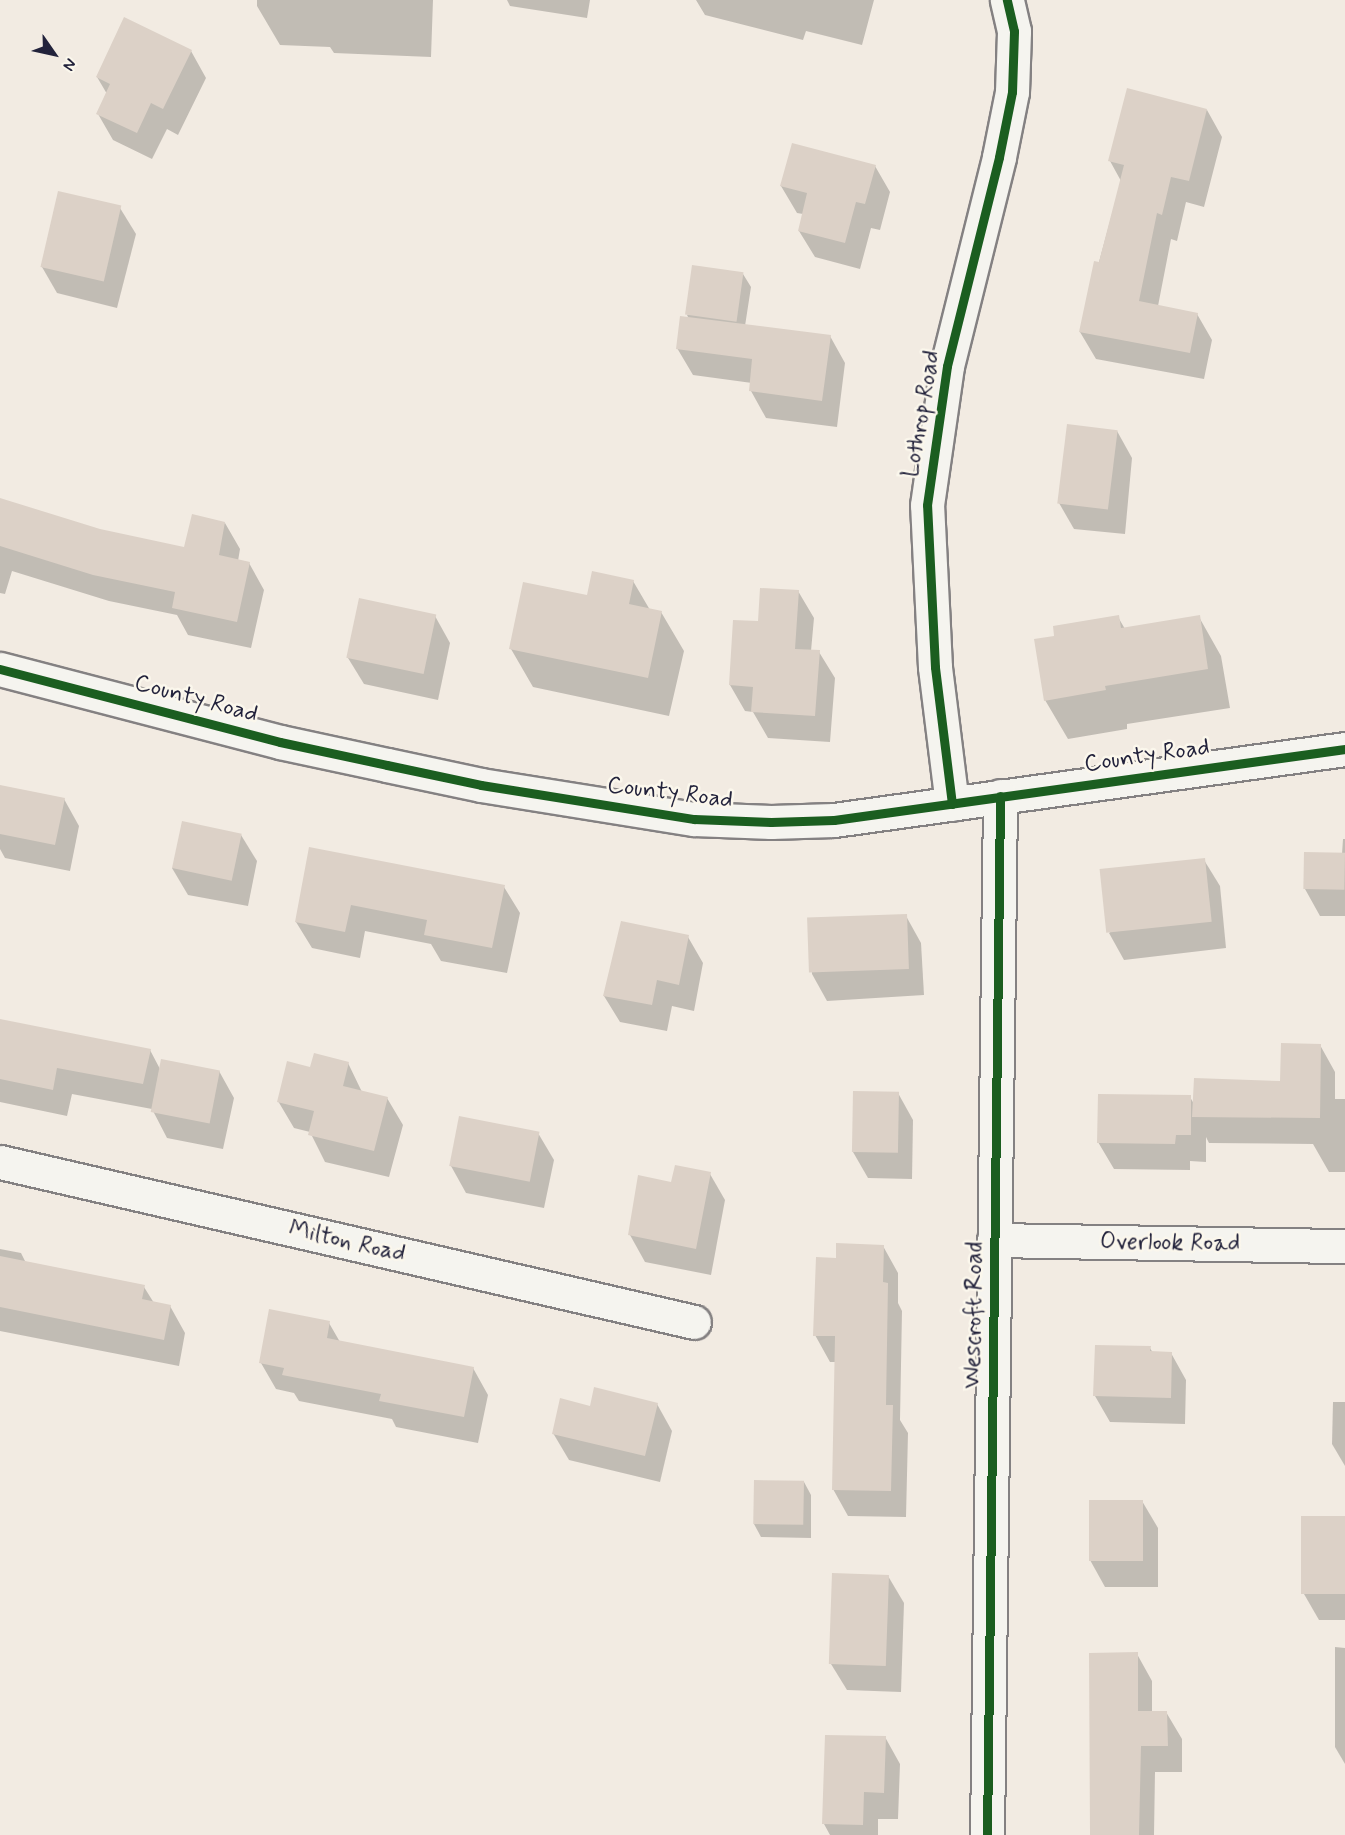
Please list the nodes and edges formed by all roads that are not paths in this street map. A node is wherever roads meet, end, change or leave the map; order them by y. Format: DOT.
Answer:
graph roads {
  1 [pos="1007,0"];
  2 [pos="0,669"];
  3 [pos="1345,749"];
  4 [pos="1000,796"];
  5 [pos="952,804"];
  6 [pos="0,1162"];
  7 [pos="994,1240"];
  8 [pos="1345,1246"];
  9 [pos="694,1322"];
  10 [pos="987,1835"];
  1 -- 5 [label="street, Lothrop Road"];
  2 -- 5 [label="street, County Road"];
  3 -- 4 [label="street, County Road"];
  4 -- 5 [label="street, County Road"];
  4 -- 7 [label="street, Wescroft Road"];
  6 -- 9 [label="street, Milton Road"];
  7 -- 8 [label="street, Overlook Road"];
  7 -- 10 [label="street, Wescroft Road"];
}
